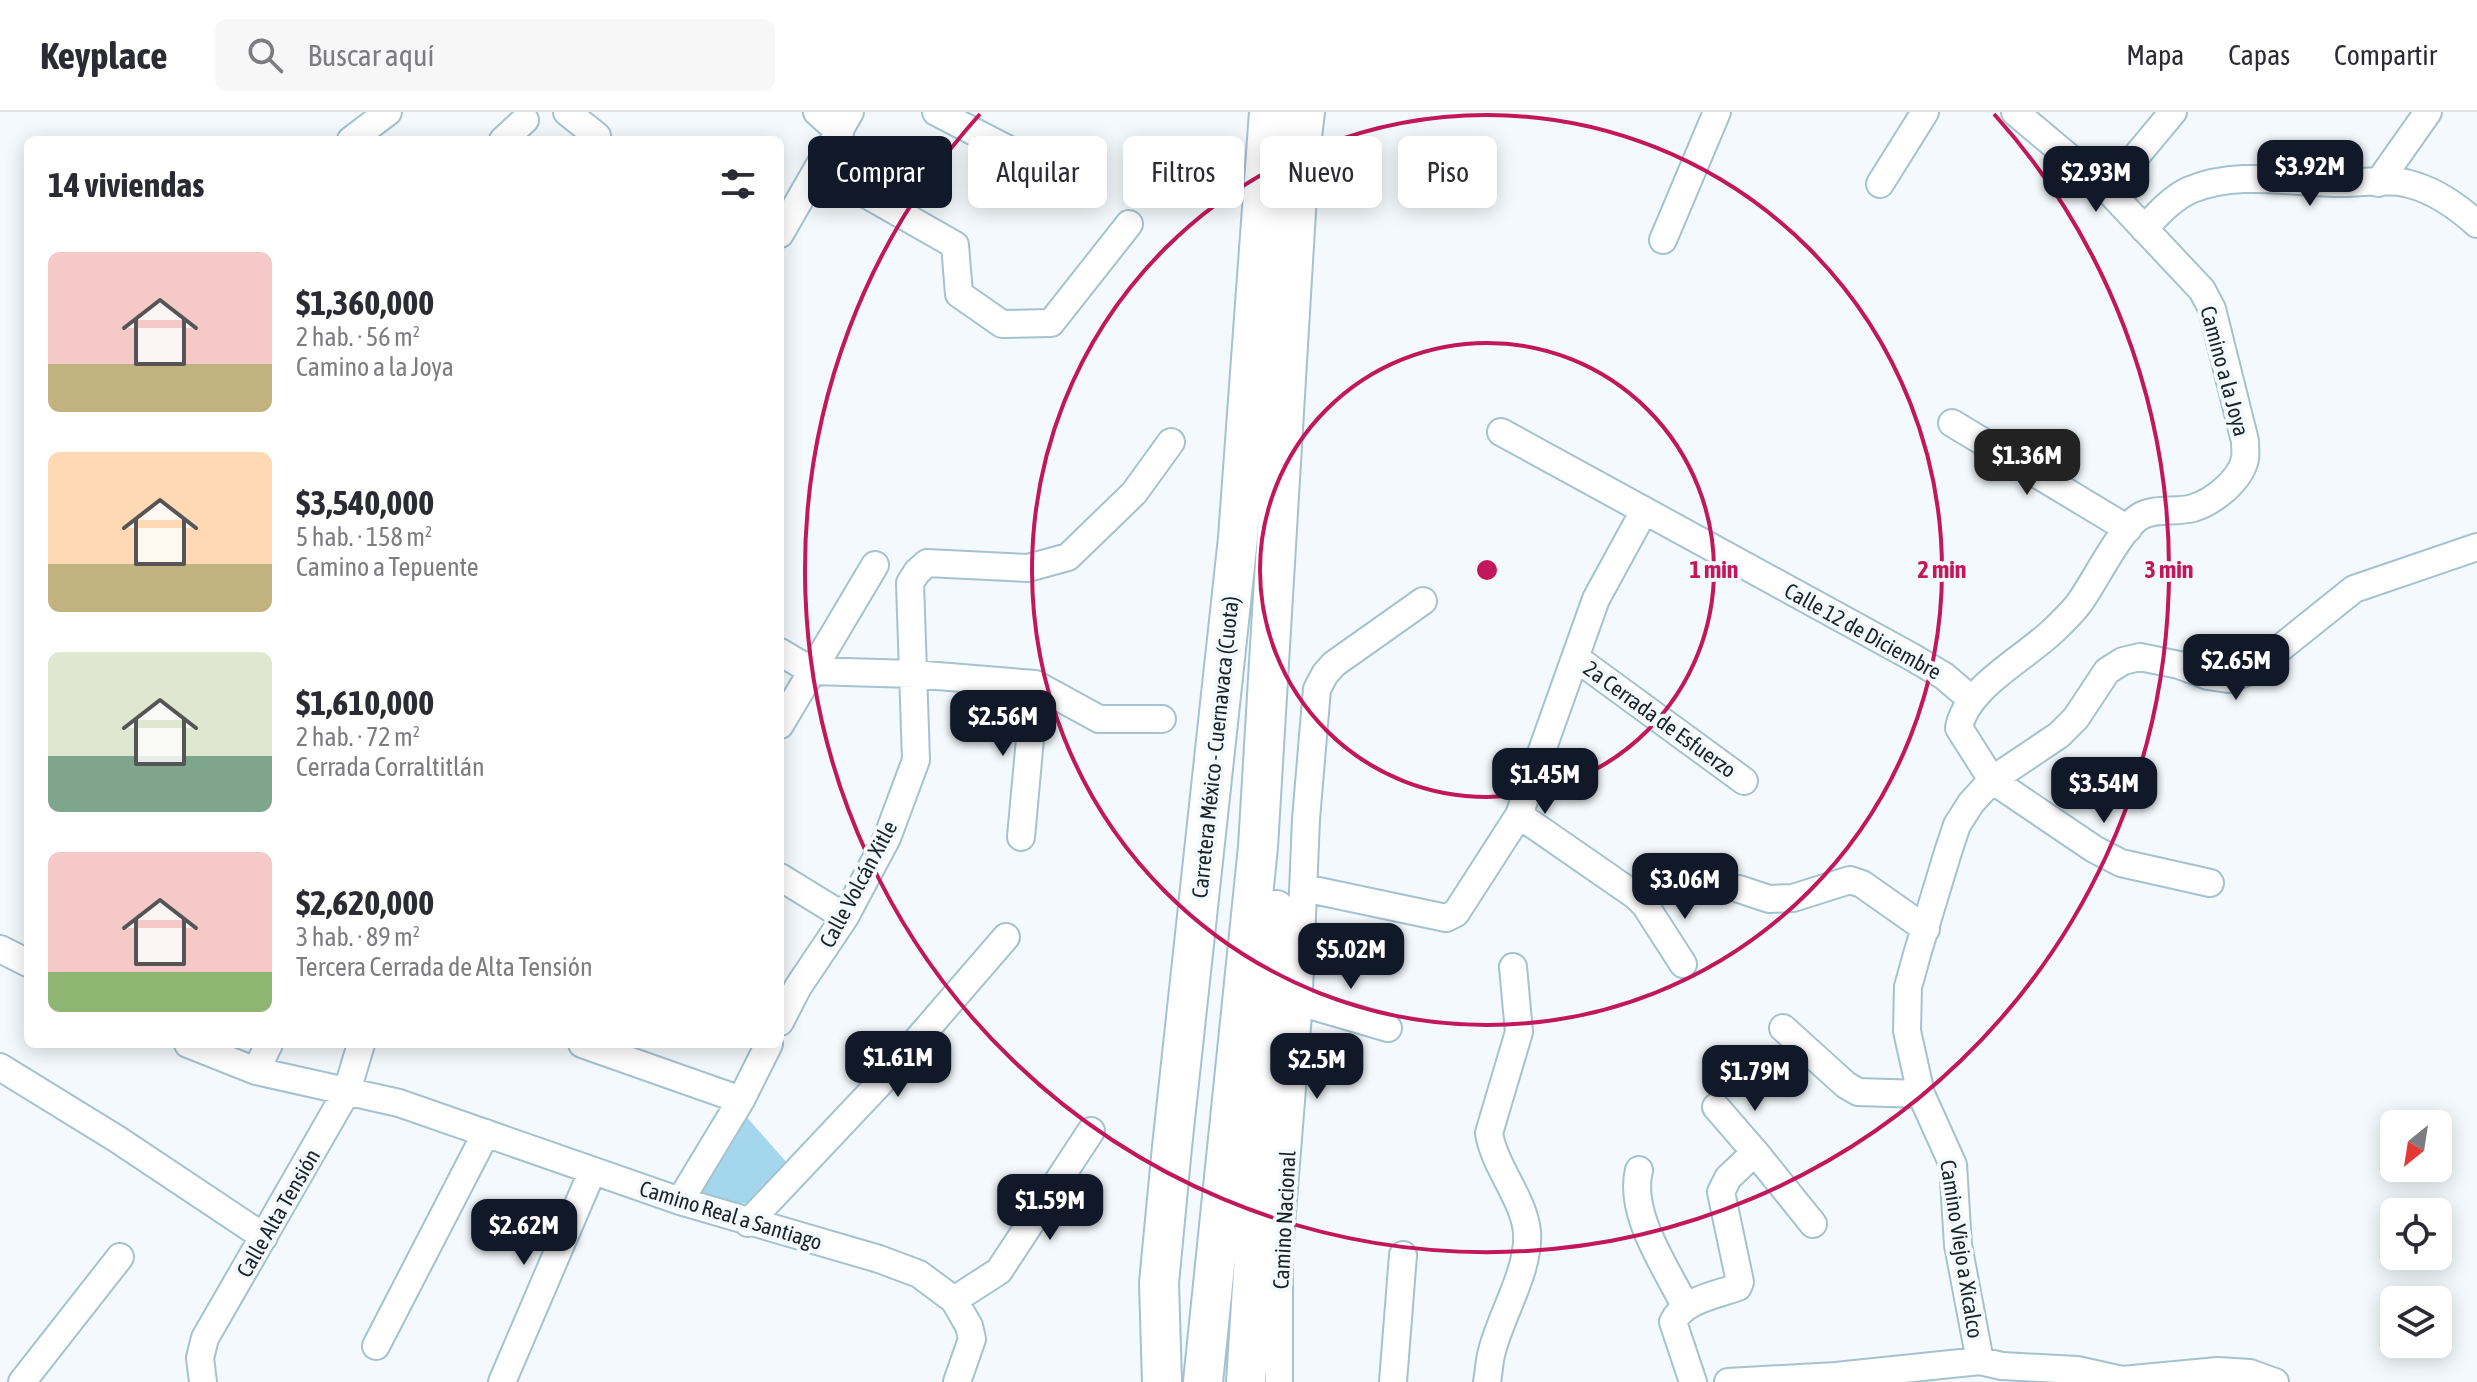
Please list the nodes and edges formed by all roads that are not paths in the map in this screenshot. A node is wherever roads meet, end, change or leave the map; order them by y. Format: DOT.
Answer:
graph roads {
  1 [pos="388,112"];
  2 [pos="567,112"];
  3 [pos="817,112"];
  4 [pos="936,112"];
  5 [pos="1269,112"];
  6 [pos="1305,112"];
  7 [pos="1325,112"];
  8 [pos="1717,112"];
  9 [pos="1925,112"];
  10 [pos="2015,112"];
  11 [pos="2173,112"];
  12 [pos="2428,112"];
  13 [pos="525,115"];
  14 [pos="845,122"];
  15 [pos="356,136"];
  16 [pos="507,136"];
  17 [pos="597,136"];
  18 [pos="982,136"];
  19 [pos="2378,183"];
  20 [pos="1880,184"];
  21 [pos="808,188"];
  22 [pos="2108,190"];
  23 [pos="890,208"];
  24 [pos="1129,224"];
  25 [pos="2477,224"];
  26 [pos="784,227"];
  27 [pos="2144,229"];
  28 [pos="1663,240"];
  29 [pos="1952,423"];
  30 [pos="1501,432"];
  31 [pos="1171,442"];
  32 [pos="1644,511"];
  33 [pos="2128,529"];
  34 [pos="1238,538"];
  35 [pos="2477,547"];
  36 [pos="875,565"];
  37 [pos="1423,601"];
  38 [pos="784,654"];
  39 [pos="1576,658"];
  40 [pos="812,671"];
  41 [pos="913,674"];
  42 [pos="1035,684"];
  43 [pos="1971,699"];
  44 [pos="784,718"];
  45 [pos="1162,719"];
  46 [pos="1992,780"];
  47 [pos="1744,781"];
  48 [pos="1519,815"];
  49 [pos="1021,837"];
  50 [pos="784,879"];
  51 [pos="2210,883"];
  52 [pos="1304,888"];
  53 [pos="1739,889"];
  54 [pos="845,917"];
  55 [pos="1926,929"];
  56 [pos="1006,937"];
  57 [pos="0,949"];
  58 [pos="24,961"];
  59 [pos="1683,964"];
  60 [pos="1513,967"];
  61 [pos="789,984"];
  62 [pos="1299,1002"];
  63 [pos="784,1005"];
  64 [pos="1388,1028"];
  65 [pos="1783,1028"];
  66 [pos="198,1048"];
  67 [pos="267,1048"];
  68 [pos="360,1048"];
  69 [pos="593,1048"];
  70 [pos="767,1048"];
  71 [pos="0,1067"];
  72 [pos="256,1071"];
  73 [pos="347,1091"];
  74 [pos="1921,1094"];
  75 [pos="741,1100"];
  76 [pos="1224,1102"];
  77 [pos="1716,1107"];
  78 [pos="1091,1131"];
  79 [pos="486,1133"];
  80 [pos="1172,1147"];
  81 [pos="1755,1152"];
  82 [pos="1639,1170"];
  83 [pos="592,1172"];
  84 [pos="680,1201"];
  85 [pos="748,1223"];
  86 [pos="1813,1224"];
  87 [pos="264,1237"];
  88 [pos="1403,1255"];
  89 [pos="120,1257"];
  90 [pos="1159,1283"];
  91 [pos="954,1300"];
  92 [pos="1685,1306"];
  93 [pos="376,1346"];
  94 [pos="1980,1361"];
  95 [pos="22,1382"];
  96 [pos="203,1382"];
  97 [pos="502,1382"];
  98 [pos="957,1382"];
  99 [pos="1136,1382"];
  100 [pos="1162,1382"];
  101 [pos="1194,1382"];
  102 [pos="1203,1382"];
  103 [pos="1246,1382"];
  104 [pos="1279,1382"];
  105 [pos="1393,1382"];
  106 [pos="1487,1382"];
  107 [pos="1693,1382"];
  108 [pos="1728,1382"];
  109 [pos="2275,1382"];
  1 -- 15 [label="street"];
  2 -- 17 [label="street"];
  3 -- 14 [label="street"];
  4 -- 18 [label="street"];
  5 -- 34 [label="highway, Carretera México - Cuernavaca (Cuota)"];
  6 -- 102 [label="highway"];
  7 -- 103 [label="highway"];
  8 -- 28 [label="street"];
  9 -- 20 [label="street"];
  10 -- 22 [label="street"];
  11 -- 22 [label="street"];
  12 -- 19 [label="street"];
  13 -- 16 [label="street"];
  19 -- 25 [label="street"];
  19 -- 27 [label="street"];
  21 -- 26 [label="street"];
  22 -- 27 [label="street"];
  23 -- 24 [label="street"];
  27 -- 33 [label="street, Camino a la Joya"];
  29 -- 33 [label="street"];
  30 -- 32 [label="street, Calle 12 de Diciembre"];
  31 -- 41 [label="street, Calle Volcán Xitle"];
  32 -- 39 [label="street"];
  32 -- 43 [label="street, Calle 12 de Diciembre"];
  33 -- 43 [label="street, Camino a la Joya"];
  34 -- 76 [label="highway"];
  34 -- 80 [label="highway, Carretera México - Cuernavaca (Cuota)"];
  35 -- 46 [label="street, Camino Viejo a Xicalco"];
  36 -- 40 [label="street"];
  37 -- 52 [label="street, Camino Nacional"];
  38 -- 40 [label="street"];
  39 -- 47 [label="street, 2a Cerrada de Esfuerzo"];
  39 -- 48 [label="street"];
  40 -- 41 [label="street"];
  40 -- 44 [label="street"];
  41 -- 42 [label="street"];
  41 -- 54 [label="street, Calle Volcán Xitle"];
  42 -- 45 [label="street"];
  42 -- 49 [label="street"];
  43 -- 46 [label="street"];
  46 -- 51 [label="street"];
  46 -- 55 [label="street, Camino Viejo a Xicalco"];
  48 -- 52 [label="street"];
  48 -- 59 [label="street"];
  50 -- 54 [label="street"];
  52 -- 62 [label="street, Camino Nacional"];
  53 -- 55 [label="street"];
  54 -- 61 [label="street, Calle Volcán Xitle"];
  55 -- 74 [label="street, Camino Viejo a Xicalco"];
  56 -- 85 [label="street"];
  57 -- 58 [label="street"];
  60 -- 106 [label="street"];
  61 -- 63 [label="street, Calle Volcán Xitle"];
  62 -- 64 [label="street"];
  62 -- 104 [label="street, Camino Nacional"];
  65 -- 74 [label="street"];
  66 -- 72 [label="street, Camino Real a Santiago"];
  67 -- 72 [label="street"];
  68 -- 73 [label="street, Calle Alta Tensión"];
  69 -- 75 [label="street"];
  70 -- 75 [label="street"];
  71 -- 87 [label="street"];
  72 -- 73 [label="street, Camino Real a Santiago"];
  73 -- 79 [label="street, Camino Real a Santiago"];
  73 -- 87 [label="street, Calle Alta Tensión"];
  74 -- 94 [label="street, Camino Viejo a Xicalco"];
  75 -- 84 [label="street"];
  76 -- 80 [label="highway"];
  76 -- 101 [label="highway"];
  77 -- 81 [label="street"];
  78 -- 91 [label="street"];
  79 -- 83 [label="street, Camino Real a Santiago"];
  79 -- 93 [label="street"];
  80 -- 90 [label="highway, Carretera México - Cuernavaca (Cuota)"];
  81 -- 86 [label="street"];
  81 -- 92 [label="street"];
  82 -- 92 [label="street"];
  83 -- 84 [label="street, Camino Real a Santiago"];
  83 -- 97 [label="street"];
  84 -- 85 [label="street, Camino Real a Santiago"];
  85 -- 91 [label="street, Camino Real a Santiago"];
  87 -- 96 [label="street, Calle Alta Tensión"];
  88 -- 105 [label="street"];
  89 -- 95 [label="street"];
  90 -- 99 [label="highway"];
  90 -- 100 [label="highway, Carretera México - Cuernavaca (Cuota)"];
  91 -- 98 [label="street, Camino Real a Santiago"];
  92 -- 107 [label="street"];
  94 -- 108 [label="street"];
  94 -- 109 [label="street"];
}
